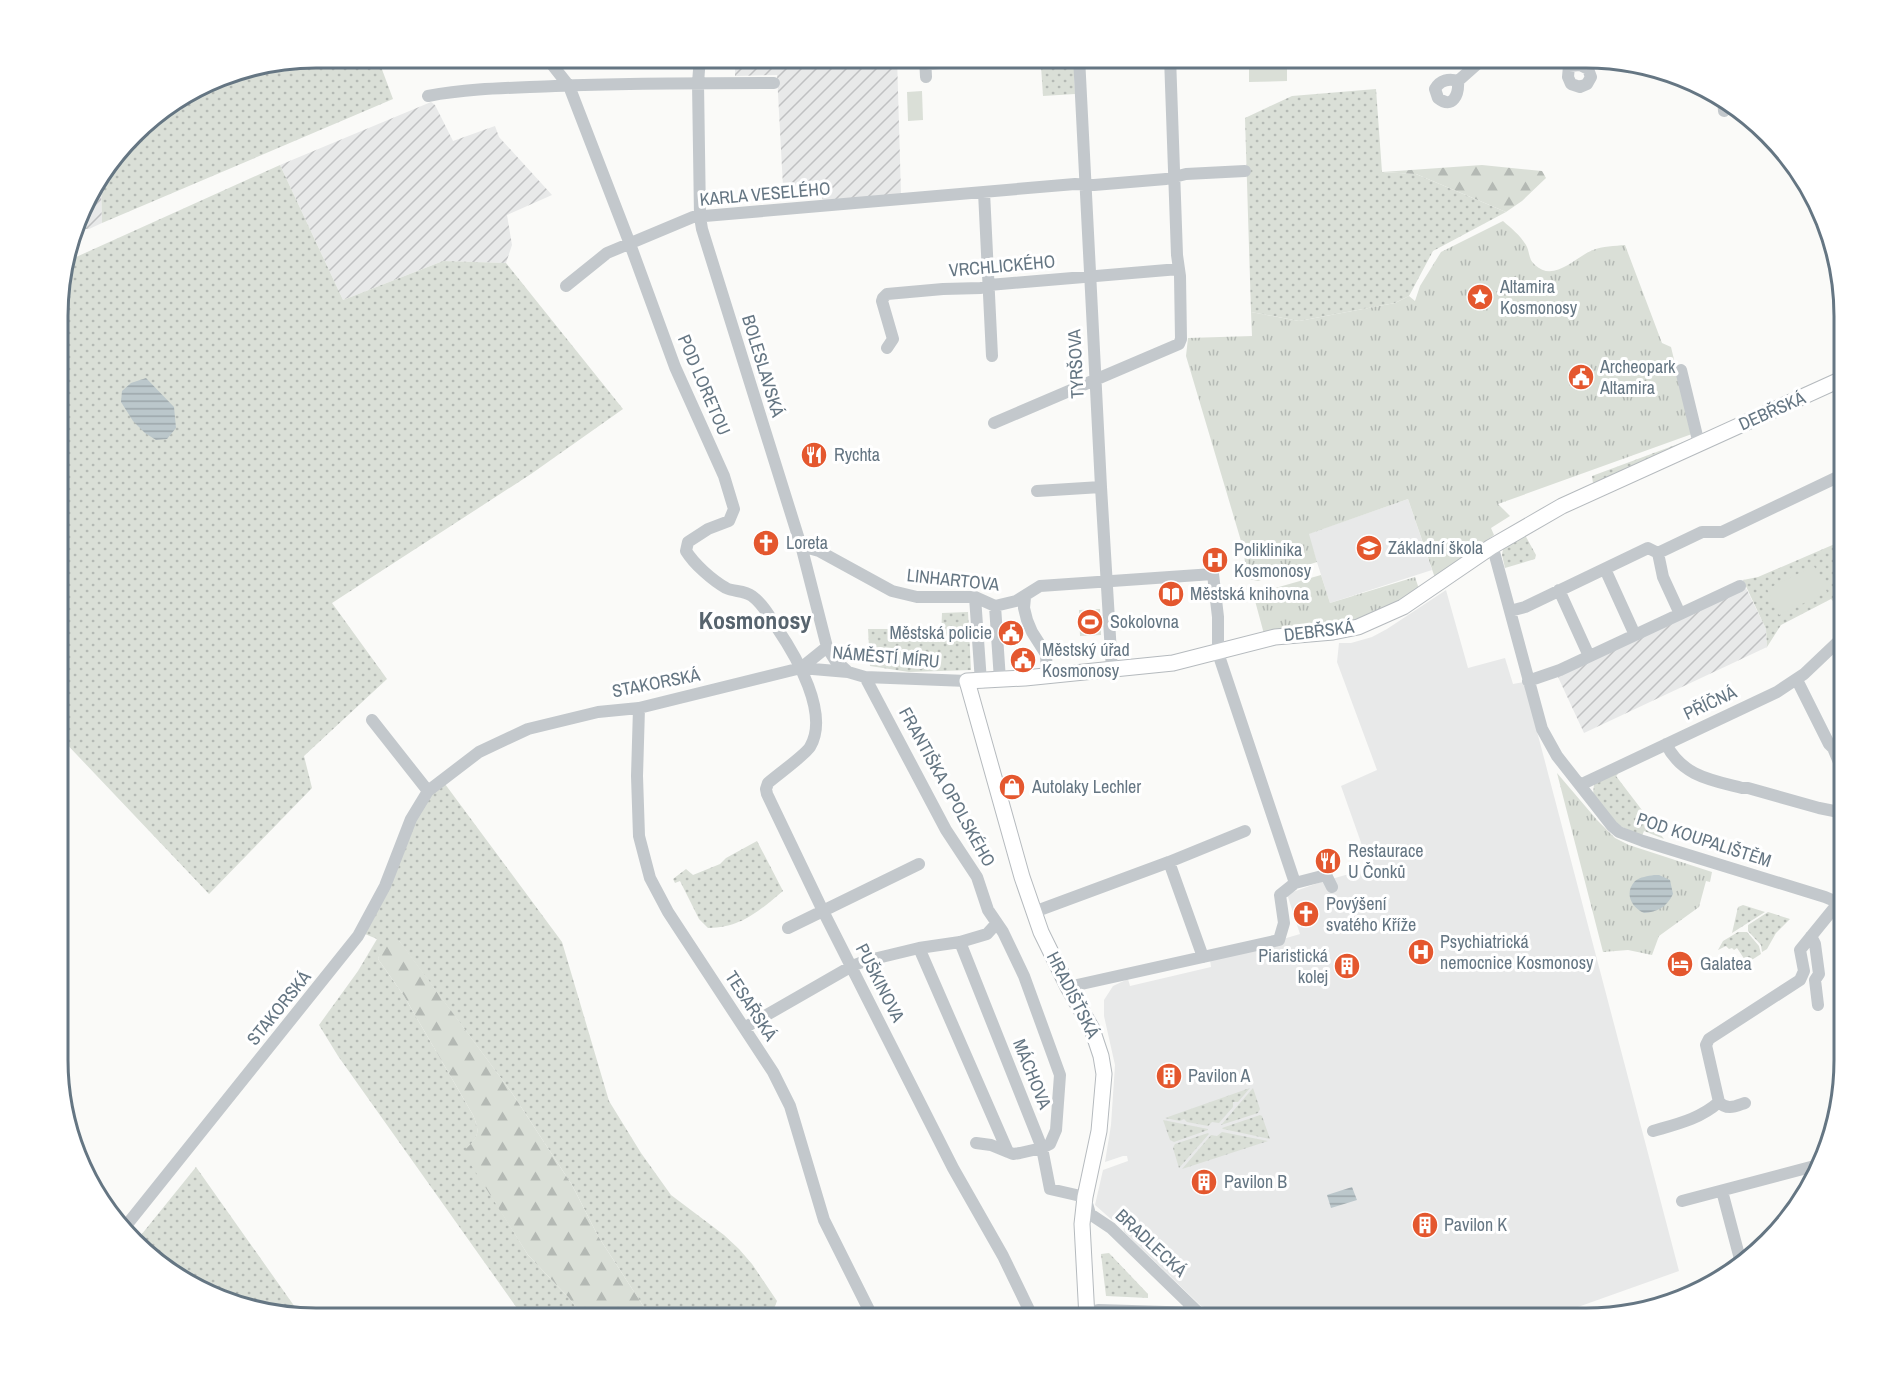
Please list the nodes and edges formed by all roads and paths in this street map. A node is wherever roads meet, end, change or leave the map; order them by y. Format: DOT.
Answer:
graph roads {
  1 [pos="555,68"];
  2 [pos="699,68"];
  3 [pos="1080,68"];
  4 [pos="1170,68"];
  5 [pos="1473,68"];
  6 [pos="1458,81"];
  7 [pos="698,83"];
  8 [pos="774,83"];
  9 [pos="569,86"];
  10 [pos="428,96"];
  11 [pos="1245,171"];
  12 [pos="1174,177"];
  13 [pos="1085,184"];
  14 [pos="984,192"];
  15 [pos="700,217"];
  16 [pos="630,244"];
  17 [pos="1179,269"];
  18 [pos="1090,277"];
  19 [pos="989,285"];
  20 [pos="566,286"];
  21 [pos="887,348"];
  22 [pos="992,356"];
  23 [pos="1681,370"];
  24 [pos="1095,379"];
  25 [pos="1834,383"];
  26 [pos="994,423"];
  27 [pos="1700,443"];
  28 [pos="1834,479"];
  29 [pos="1101,487"];
  30 [pos="1037,491"];
  31 [pos="1491,547"];
  32 [pos="802,549"];
  33 [pos="1658,553"];
  34 [pos="1605,569"];
  35 [pos="1107,581"];
  36 [pos="1740,586"];
  37 [pos="1559,590"];
  38 [pos="975,597"];
  39 [pos="1025,597"];
  40 [pos="995,606"];
  41 [pos="1510,611"];
  42 [pos="1680,614"];
  43 [pos="1635,635"];
  44 [pos="1834,645"];
  45 [pos="826,646"];
  46 [pos="1218,652"];
  47 [pos="1589,656"];
  48 [pos="801,668"];
  49 [pos="1112,670"];
  50 [pos="848,672"];
  51 [pos="1047,675"];
  52 [pos="865,676"];
  53 [pos="1000,680"];
  54 [pos="1797,680"];
  55 [pos="1528,681"];
  56 [pos="974,682"];
  57 [pos="639,708"];
  58 [pos="372,720"];
  59 [pos="1666,744"];
  60 [pos="1834,750"];
  61 [pos="1580,785"];
  62 [pos="428,791"];
  63 [pos="1834,811"];
  64 [pos="1245,831"];
  65 [pos="1169,862"];
  66 [pos="919,864"];
  67 [pos="1295,883"];
  68 [pos="1332,887"];
  69 [pos="1834,902"];
  70 [pos="823,911"];
  71 [pos="1034,912"];
  72 [pos="1834,912"];
  73 [pos="996,924"];
  74 [pos="788,928"];
  75 [pos="1811,936"];
  76 [pos="960,942"];
  77 [pos="919,948"];
  78 [pos="1203,957"];
  79 [pos="852,966"];
  80 [pos="1068,987"];
  81 [pos="1818,1005"];
  82 [pos="744,1028"];
  83 [pos="1719,1102"];
  84 [pos="1745,1103"];
  85 [pos="1653,1131"];
  86 [pos="976,1143"];
  87 [pos="1042,1148"];
  88 [pos="1008,1152"];
  89 [pos="1810,1167"];
  90 [pos="1722,1191"];
  91 [pos="1085,1197"];
  92 [pos="1682,1201"];
  93 [pos="129,1222"];
  94 [pos="1739,1255"];
  95 [pos="868,1308"];
  96 [pos="1028,1308"];
  97 [pos="1085,1308"];
  98 [pos="1194,1308"];
  1 -- 9 [label="street, POD LORETOU"];
  2 -- 7 [label="street, BOLESLAVSKÁ"];
  3 -- 13 [label="street, TYRŠOVA"];
  4 -- 12 [label="street"];
  5 -- 6 [label="street"];
  7 -- 8 [label="street"];
  7 -- 9 [label="street"];
  7 -- 15 [label="street, BOLESLAVSKÁ"];
  9 -- 10 [label="street"];
  9 -- 16 [label="street, POD LORETOU"];
  11 -- 12 [label="street, KARLA VESELÉHO"];
  12 -- 13 [label="street, KARLA VESELÉHO"];
  12 -- 17 [label="street"];
  13 -- 14 [label="street, KARLA VESELÉHO"];
  13 -- 18 [label="street, TYRŠOVA"];
  14 -- 15 [label="street, KARLA VESELÉHO"];
  14 -- 19 [label="street"];
  15 -- 16 [label="street, KARLA VESELÉHO"];
  15 -- 32 [label="street, BOLESLAVSKÁ"];
  16 -- 20 [label="street, KARLA VESELÉHO"];
  16 -- 48 [label="street, POD LORETOU"];
  17 -- 18 [label="street, VRCHLICKÉHO"];
  17 -- 24 [label="street"];
  18 -- 19 [label="street, VRCHLICKÉHO"];
  18 -- 24 [label="street, TYRŠOVA"];
  19 -- 21 [label="street, VRCHLICKÉHO"];
  19 -- 22 [label="street"];
  23 -- 27 [label="street"];
  24 -- 26 [label="street"];
  24 -- 29 [label="street, TYRŠOVA"];
  25 -- 27 [label="main road, DEBŘSKÁ"];
  27 -- 31 [label="main road, DEBŘSKÁ"];
  28 -- 33 [label="street"];
  29 -- 30 [label="street"];
  29 -- 35 [label="street, TYRŠOVA"];
  31 -- 41 [label="street, POD KOUPALIŠTĚM"];
  31 -- 46 [label="main road, DEBŘSKÁ"];
  32 -- 38 [label="street, LINHARTOVA"];
  32 -- 45 [label="street, BOLESLAVSKÁ"];
  33 -- 34 [label="street"];
  33 -- 42 [label="street"];
  34 -- 37 [label="street"];
  34 -- 43 [label="street"];
  35 -- 39 [label="street, LINHARTOVA"];
  35 -- 46 [label="street, LINHARTOVA"];
  35 -- 49 [label="street, TYRŠOVA"];
  36 -- 42 [label="street"];
  37 -- 41 [label="street"];
  37 -- 47 [label="street"];
  38 -- 40 [label="street, LINHARTOVA"];
  38 -- 56 [label="street"];
  39 -- 40 [label="street, LINHARTOVA"];
  39 -- 51 [label="street"];
  40 -- 53 [label="street"];
  41 -- 55 [label="street, POD KOUPALIŠTĚM"];
  42 -- 43 [label="street"];
  43 -- 47 [label="street"];
  44 -- 54 [label="street, PŘÍČNÁ"];
  45 -- 48 [label="street"];
  45 -- 50 [label="street, BOLESLAVSKÁ"];
  46 -- 49 [label="main road, DEBŘSKÁ"];
  46 -- 67 [label="street"];
  47 -- 55 [label="street"];
  48 -- 50 [label="street, NÁMĚSTÍ MÍRU"];
  48 -- 57 [label="street, STAKORSKÁ"];
  48 -- 70 [label="street, PUŠKINOVA"];
  49 -- 51 [label="main road, DEBŘSKÁ"];
  50 -- 52 [label="street, NÁMĚSTÍ MÍRU"];
  51 -- 53 [label="main road, DEBŘSKÁ"];
  52 -- 56 [label="street, NÁMĚSTÍ MÍRU"];
  52 -- 73 [label="street, FRANTIŠKA OPOLSKÉHO"];
  53 -- 56 [label="main road, DEBŘSKÁ"];
  54 -- 59 [label="street, PŘÍČNÁ"];
  54 -- 60 [label="street"];
  55 -- 61 [label="street, POD KOUPALIŠTĚM"];
  56 -- 71 [label="main road, HRADIŠŤSKÁ"];
  57 -- 62 [label="street, STAKORSKÁ"];
  57 -- 82 [label="street, TESAŘSKÁ"];
  58 -- 62 [label="street"];
  59 -- 61 [label="street, PŘÍČNÁ"];
  59 -- 63 [label="street"];
  61 -- 69 [label="street, POD KOUPALIŠTĚM"];
  62 -- 93 [label="street, STAKORSKÁ"];
  64 -- 65 [label="street"];
  65 -- 71 [label="street"];
  65 -- 78 [label="street"];
  66 -- 70 [label="street"];
  67 -- 68 [label="street"];
  67 -- 78 [label="street"];
  70 -- 74 [label="street"];
  70 -- 79 [label="street, PUŠKINOVA"];
  71 -- 80 [label="main road, HRADIŠŤSKÁ"];
  72 -- 75 [label="street"];
  73 -- 76 [label="street"];
  73 -- 87 [label="street, FRANTIŠKA OPOLSKÉHO"];
  75 -- 81 [label="street"];
  75 -- 83 [label="street"];
  76 -- 77 [label="street"];
  76 -- 87 [label="street, MÁCHOVA"];
  77 -- 79 [label="street"];
  77 -- 88 [label="street"];
  78 -- 80 [label="street"];
  79 -- 82 [label="street"];
  79 -- 96 [label="street, PUŠKINOVA"];
  80 -- 91 [label="main road, HRADIŠŤSKÁ"];
  82 -- 95 [label="street, TESAŘSKÁ"];
  83 -- 84 [label="street"];
  83 -- 85 [label="street"];
  86 -- 88 [label="street"];
  87 -- 88 [label="street"];
  87 -- 91 [label="street, MÁCHOVA"];
  89 -- 90 [label="street"];
  90 -- 92 [label="street"];
  90 -- 94 [label="street"];
  91 -- 97 [label="main road, HRADIŠŤSKÁ"];
  91 -- 98 [label="street, BRADLECKÁ"];
}
